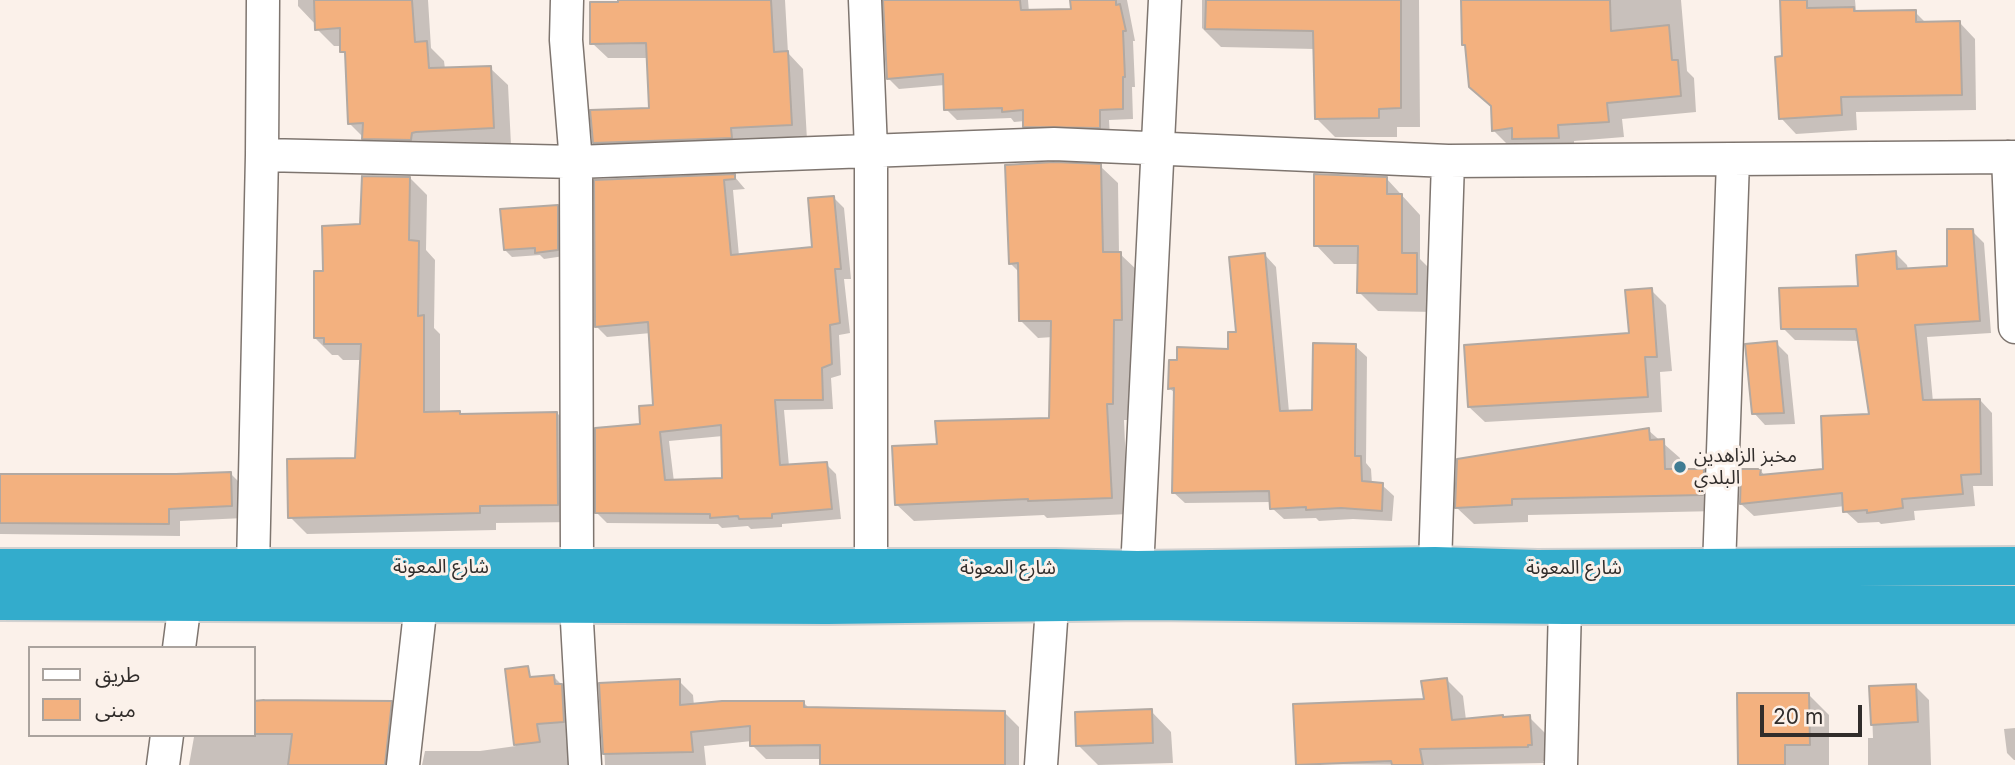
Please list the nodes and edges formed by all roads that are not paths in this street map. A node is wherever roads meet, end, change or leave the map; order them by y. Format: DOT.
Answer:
graph roads {
  1 [pos="263,0"];
  2 [pos="567,0"];
  3 [pos="864,0"];
  4 [pos="1165,0"];
  5 [pos="1157,148"];
  6 [pos="871,150"];
  7 [pos="262,155"];
  8 [pos="2012,157"];
  9 [pos="1733,160"];
  10 [pos="1448,161"];
  11 [pos="576,162"];
  12 [pos="2015,327"];
  13 [pos="1435,566"];
  14 [pos="2015,566"];
  15 [pos="0,568"];
  16 [pos="253,568"];
  17 [pos="871,568"];
  18 [pos="1719,568"];
  19 [pos="1137,570"];
  20 [pos="1053,585"];
  21 [pos="577,586"];
  22 [pos="1859,586"];
  23 [pos="0,601"];
  24 [pos="185,602"];
  25 [pos="421,603"];
  26 [pos="1565,605"];
  27 [pos="2015,605"];
  28 [pos="179,646"];
  29 [pos="167,737"];
  30 [pos="163,765"];
  31 [pos="403,765"];
  32 [pos="584,765"];
  33 [pos="1041,765"];
  34 [pos="1561,765"];
  1 -- 7 [label="street"];
  2 -- 11 [label="street"];
  3 -- 6 [label="street"];
  4 -- 5 [label="street"];
  5 -- 6 [label="street"];
  5 -- 10 [label="street"];
  5 -- 19 [label="street"];
  6 -- 11 [label="street"];
  6 -- 17 [label="street"];
  7 -- 11 [label="street"];
  7 -- 16 [label="street"];
  8 -- 9 [label="street"];
  8 -- 12 [label="street"];
  9 -- 10 [label="street"];
  9 -- 18 [label="street"];
  10 -- 13 [label="street"];
  11 -- 21 [label="street"];
  13 -- 18 [label="highway, شارع المعونة"];
  13 -- 19 [label="highway, شارع المعونة"];
  14 -- 22 [label="highway, شارع المعونة"];
  15 -- 16 [label="highway, شارع المعونة"];
  16 -- 21 [label="highway, شارع المعونة"];
  17 -- 20 [label="highway, شارع المعونة"];
  17 -- 21 [label="highway, شارع المعونة"];
  18 -- 22 [label="highway, شارع المعونة"];
  19 -- 20 [label="highway, شارع المعونة"];
  20 -- 21 [label="highway, شارع المعونة"];
  20 -- 26 [label="highway, شارع المعونة"];
  20 -- 33 [label="street"];
  21 -- 25 [label="highway, شارع المعونة"];
  21 -- 32 [label="street"];
  22 -- 26 [label="highway, شارع المعونة"];
  22 -- 27 [label="highway, شارع المعونة"];
  23 -- 24 [label="highway, شارع المعونة"];
  24 -- 25 [label="highway, شارع المعونة"];
  24 -- 28 [label="street"];
  25 -- 31 [label="street"];
  26 -- 34 [label="street"];
  29 -- 30 [label="street"];
}
